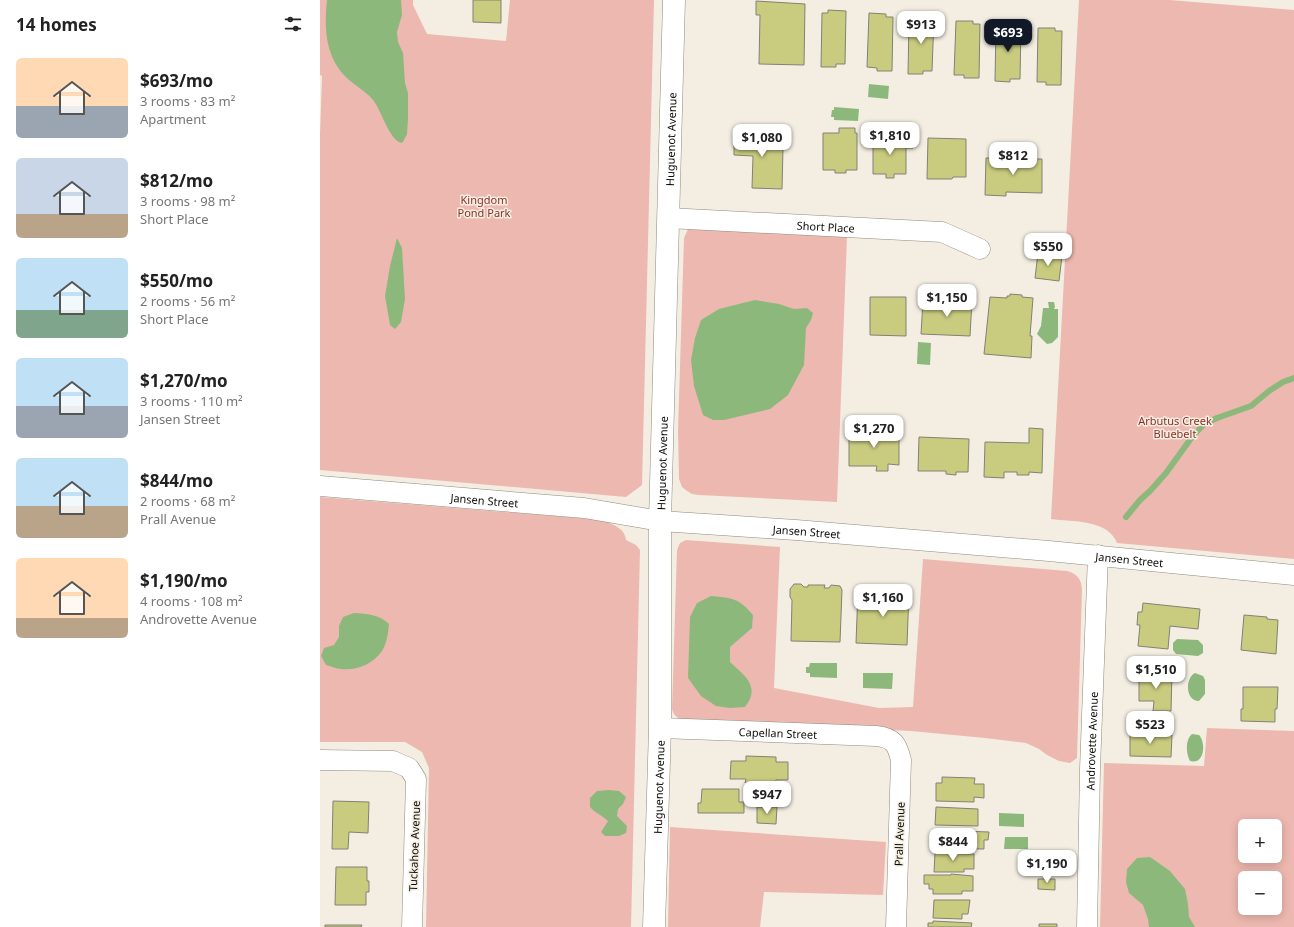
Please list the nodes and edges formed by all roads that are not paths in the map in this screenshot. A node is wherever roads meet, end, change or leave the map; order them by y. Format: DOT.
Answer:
graph roads {
  1 [pos="674,0"];
  2 [pos="668,218"];
  3 [pos="980,249"];
  4 [pos="320,486"];
  5 [pos="660,521"];
  6 [pos="1098,555"];
  7 [pos="1294,575"];
  8 [pos="660,728"];
  9 [pos="894,742"];
  10 [pos="320,760"];
  11 [pos="412,927"];
  12 [pos="654,927"];
  13 [pos="896,927"];
  14 [pos="1087,927"];
  1 -- 2 [label="street, Huguenot Avenue"];
  2 -- 3 [label="street, Short Place"];
  2 -- 5 [label="street, Huguenot Avenue"];
  4 -- 5 [label="street, Jansen Street"];
  5 -- 6 [label="street, Jansen Street"];
  5 -- 8 [label="street, Huguenot Avenue"];
  6 -- 7 [label="street, Jansen Street"];
  6 -- 14 [label="street, Androvette Avenue"];
  8 -- 9 [label="street, Capellan Street"];
  8 -- 12 [label="street, Huguenot Avenue"];
  9 -- 13 [label="street, Prall Avenue"];
  10 -- 11 [label="street, Tuckahoe Avenue"];
}
